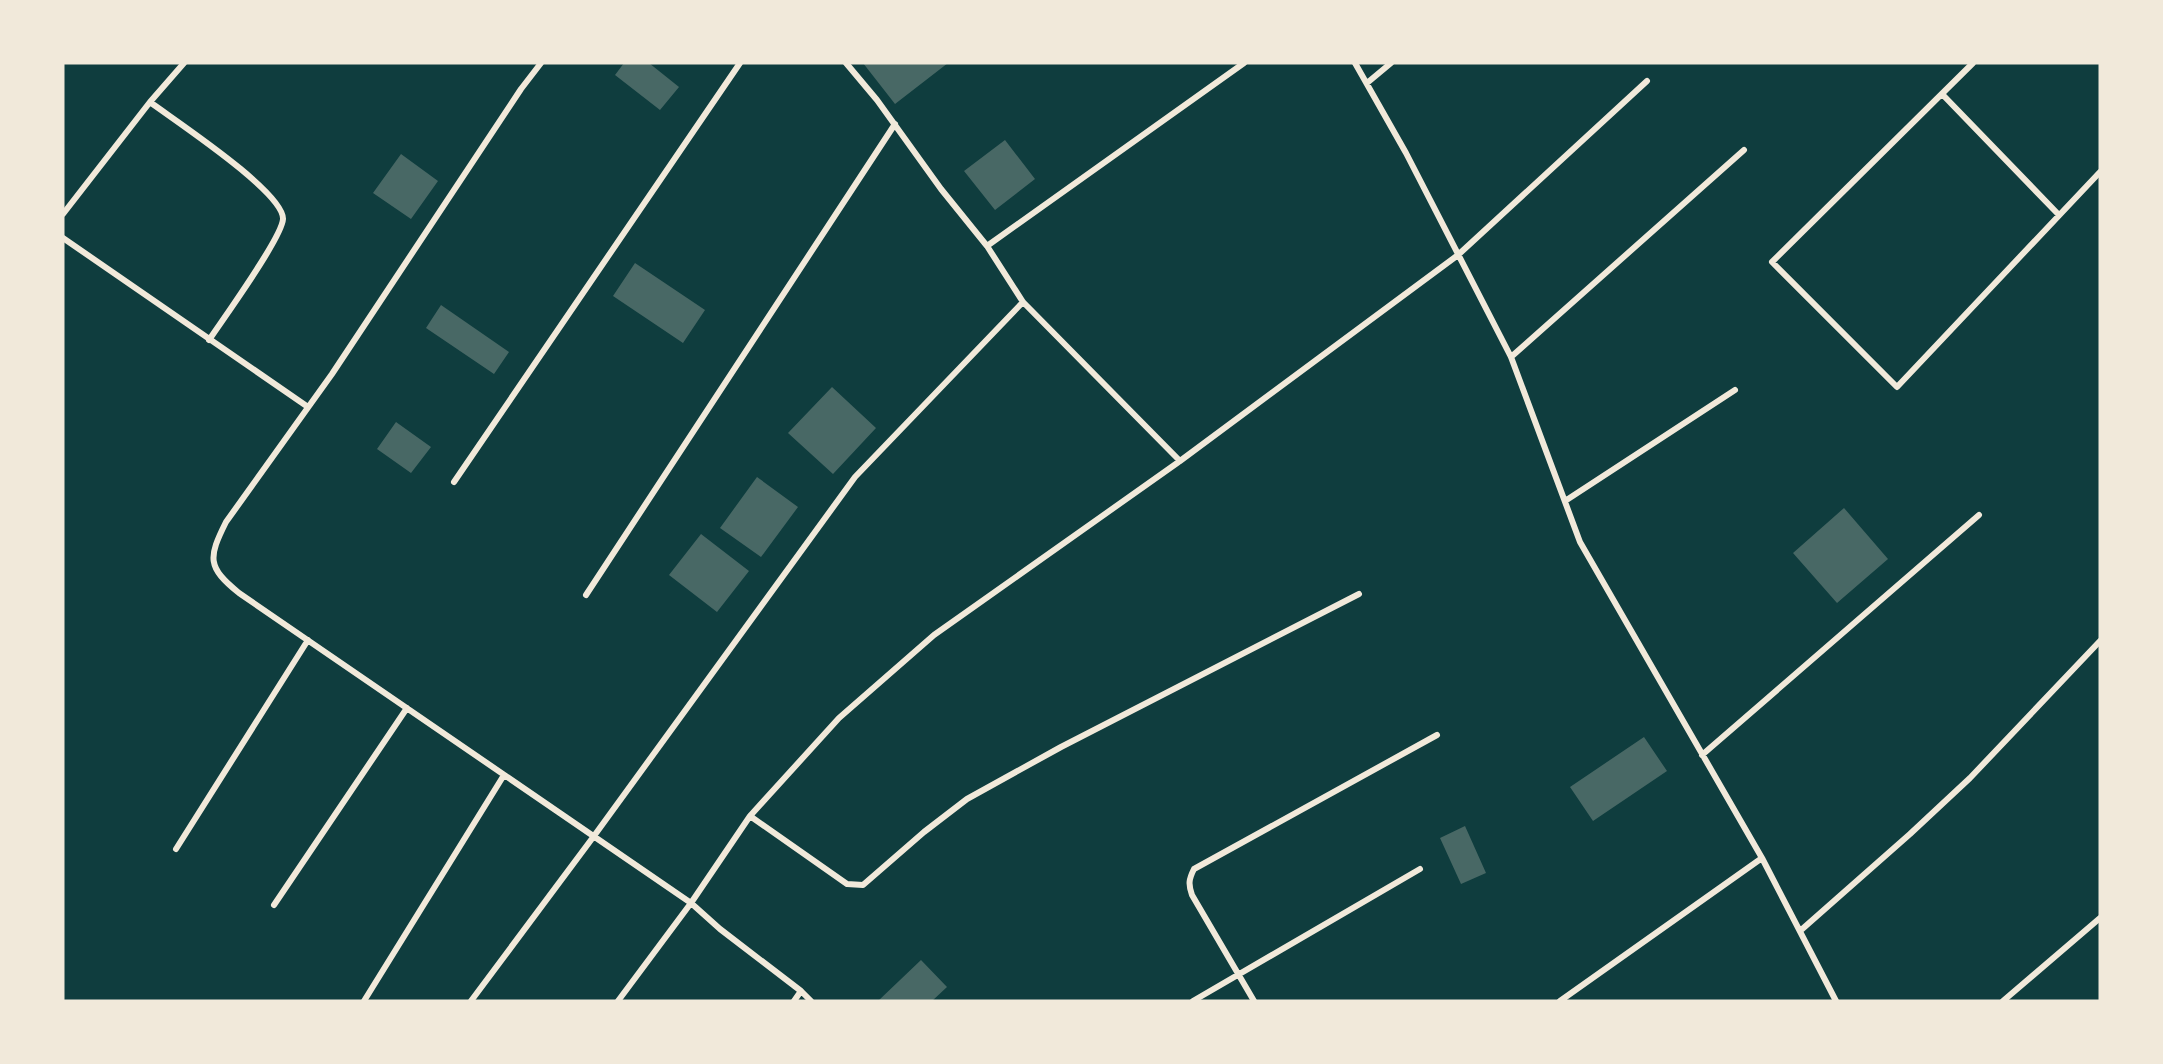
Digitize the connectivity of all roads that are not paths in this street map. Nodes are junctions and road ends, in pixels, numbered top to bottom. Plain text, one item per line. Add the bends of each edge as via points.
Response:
1 (184, 63) edge
2 (541, 63) edge
3 (740, 63) edge
4 (846, 63) edge
5 (1244, 63) edge
6 (1355, 63) edge
7 (1391, 63) edge
8 (1973, 63) edge
9 (1647, 81) dead end
10 (1366, 83) junction
11 (1941, 94) junction
12 (150, 102) junction
13 (895, 124) junction
14 (1744, 150) dead end
15 (2100, 172) edge
16 (63, 214) edge
17 (2058, 214) junction
18 (63, 238) edge
19 (987, 246) junction
20 (1458, 255) junction
21 (1023, 302) junction
22 (209, 340) junction
23 (1511, 357) junction
24 (1735, 390) dead end
25 (308, 407) junction
26 (1180, 461) junction
27 (454, 482) dead end
28 (1565, 501) junction
29 (1979, 515) dead end
30 (1359, 594) dead end
31 (586, 595) dead end
32 (308, 640) junction
33 (2100, 641) edge
34 (407, 708) junction
35 (1437, 735) dead end
36 (1702, 754) junction
37 (504, 775) junction
38 (750, 816) junction
39 (594, 836) junction
40 (176, 849) dead end
41 (1762, 858) junction
42 (1420, 869) dead end
43 (691, 903) junction
44 (274, 905) dead end
45 (2100, 918) edge
46 (1800, 931) junction
47 (1239, 974) junction
48 (801, 991) junction
49 (364, 1001) edge
50 (471, 1001) edge
51 (618, 1001) edge
52 (794, 1001) edge
53 (812, 1001) edge
54 (1193, 1001) edge
55 (1254, 1001) edge
56 (1560, 1001) edge
57 (1836, 1001) edge
58 (2003, 1001) edge

1 - 12 street
2 - 25 street
3 - 27 street
4 - 13 street
5 - 19 street
6 - 10 street
7 - 10 street
8 - 11 street
9 - 20 street
10 - 20 street
11 - 17 street
11 - 17 street via 1772,262 1897,387
12 - 16 street
12 - 22 street via 247,173 282,210 283,220 275,238
13 - 19 street
13 - 31 street
14 - 23 street
15 - 17 street
18 - 22 street
19 - 21 street
20 - 23 street
20 - 26 street
21 - 26 street
21 - 39 street via 855,477
22 - 25 street
23 - 28 street
24 - 28 street
25 - 32 street via 226,522 214,555 221,579
26 - 38 street via 934,635 839,718
28 - 36 street via 1580,542
29 - 36 street
30 - 38 street via 967,799 863,885 848,884
32 - 34 street
32 - 40 street
33 - 46 street via 1970,778
34 - 37 street
34 - 44 street
35 - 47 street via 1194,869 1189,880 1192,896
36 - 41 street
37 - 39 street
37 - 49 street
38 - 43 street
39 - 43 street
39 - 50 street
41 - 46 street
41 - 56 street
42 - 47 street
43 - 48 street
43 - 51 street
45 - 58 street
46 - 57 street
47 - 54 street
47 - 55 street
48 - 52 street
48 - 53 street

